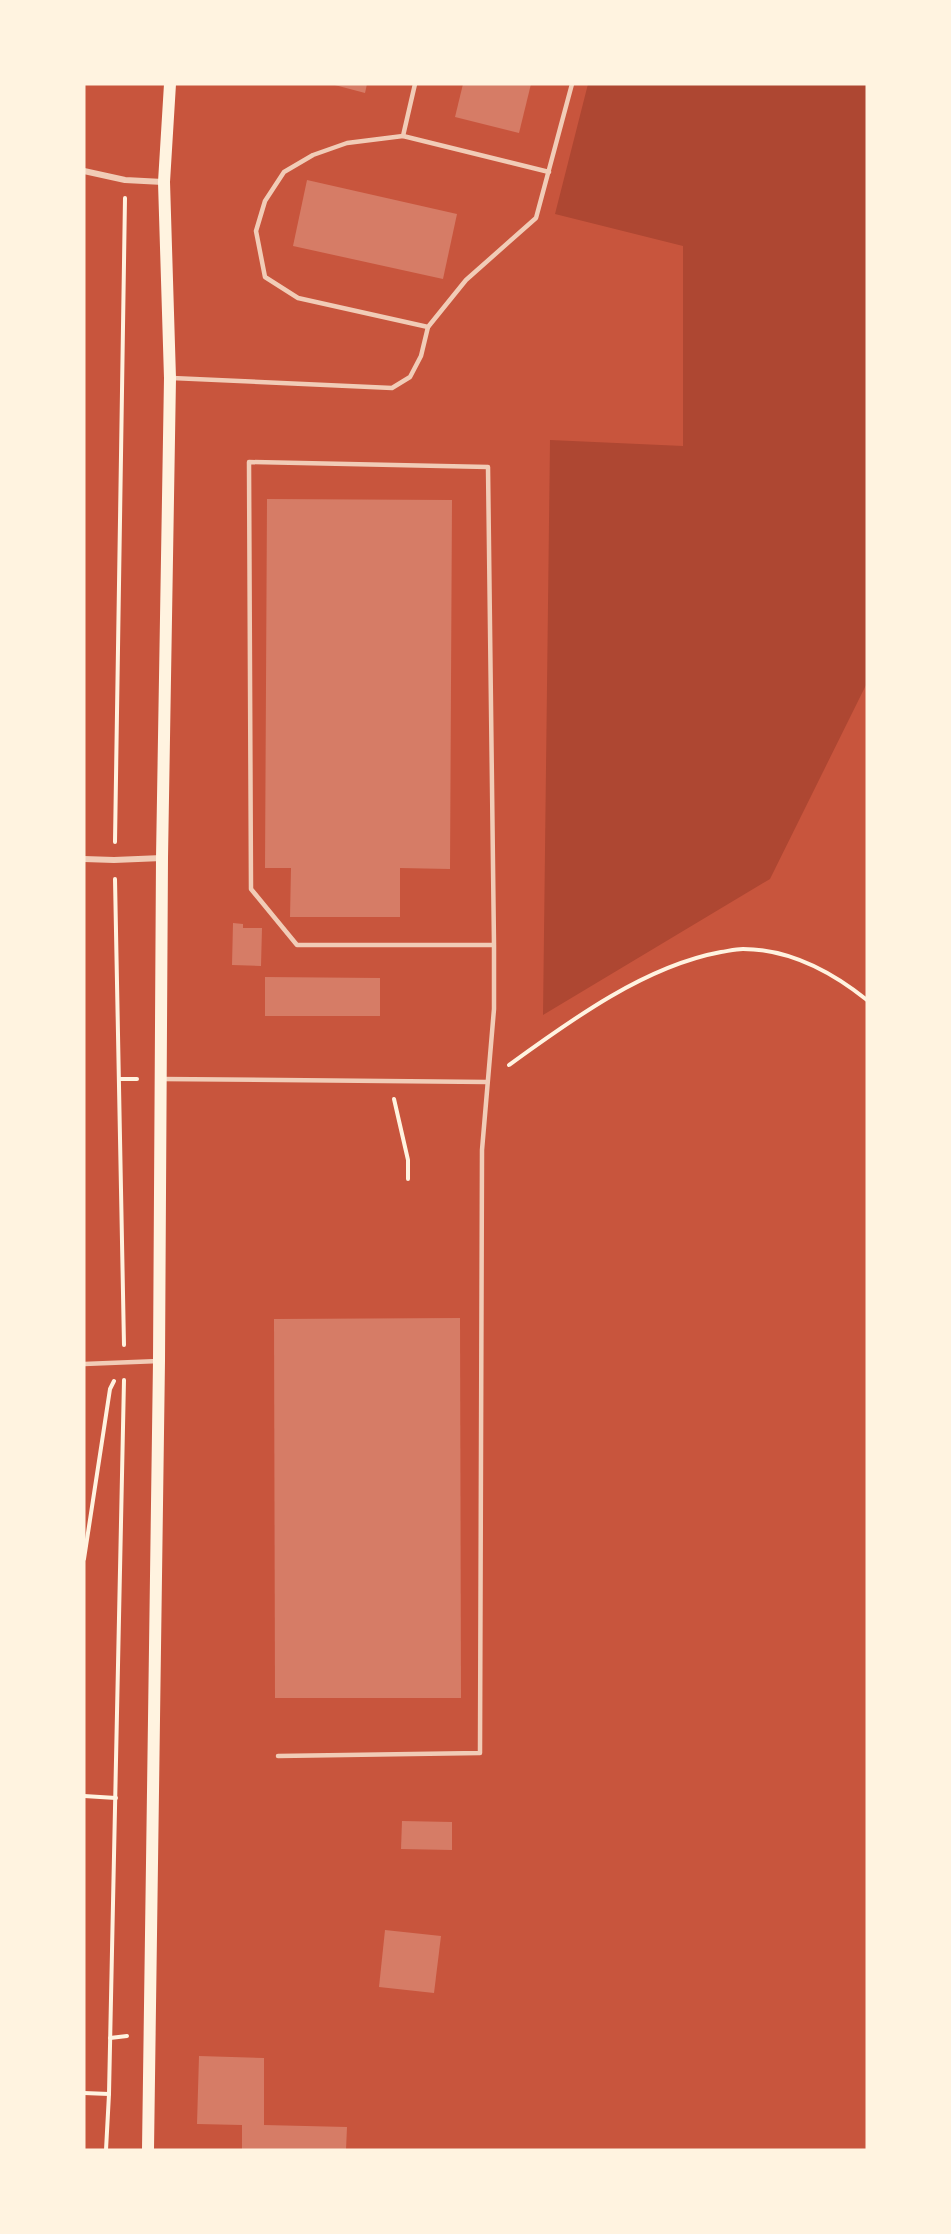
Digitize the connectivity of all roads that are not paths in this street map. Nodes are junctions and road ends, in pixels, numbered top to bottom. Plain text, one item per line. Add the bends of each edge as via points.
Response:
1 (170, 84) edge
2 (415, 84) edge
3 (572, 84) edge
4 (403, 136) junction
5 (84, 171) edge
6 (549, 172) junction
7 (164, 183) junction
8 (428, 327) junction
9 (170, 378) junction
10 (162, 858) junction
11 (84, 859) edge
12 (494, 945) junction
13 (161, 1079) junction
14 (487, 1082) junction
15 (159, 1361) junction
16 (84, 1364) edge
17 (279, 1756) dead end
18 (148, 2150) edge

1 - 7 main road
2 - 4 lane
3 - 6 lane
4 - 6 lane
4 - 8 lane via 347,143 313,155 284,172 265,201 256,231 265,277 298,298
5 - 7 street
6 - 8 lane via 536,218 466,280
7 - 9 main road
8 - 9 lane via 421,356 410,377 392,388
9 - 10 main road
10 - 11 street
10 - 13 main road
12 - 12 lane via 488,467 249,462 251,889 297,945
12 - 14 lane via 494,1009
13 - 14 lane
13 - 15 main road
14 - 17 lane via 482,1162 480,1753
15 - 16 lane
15 - 18 main road

